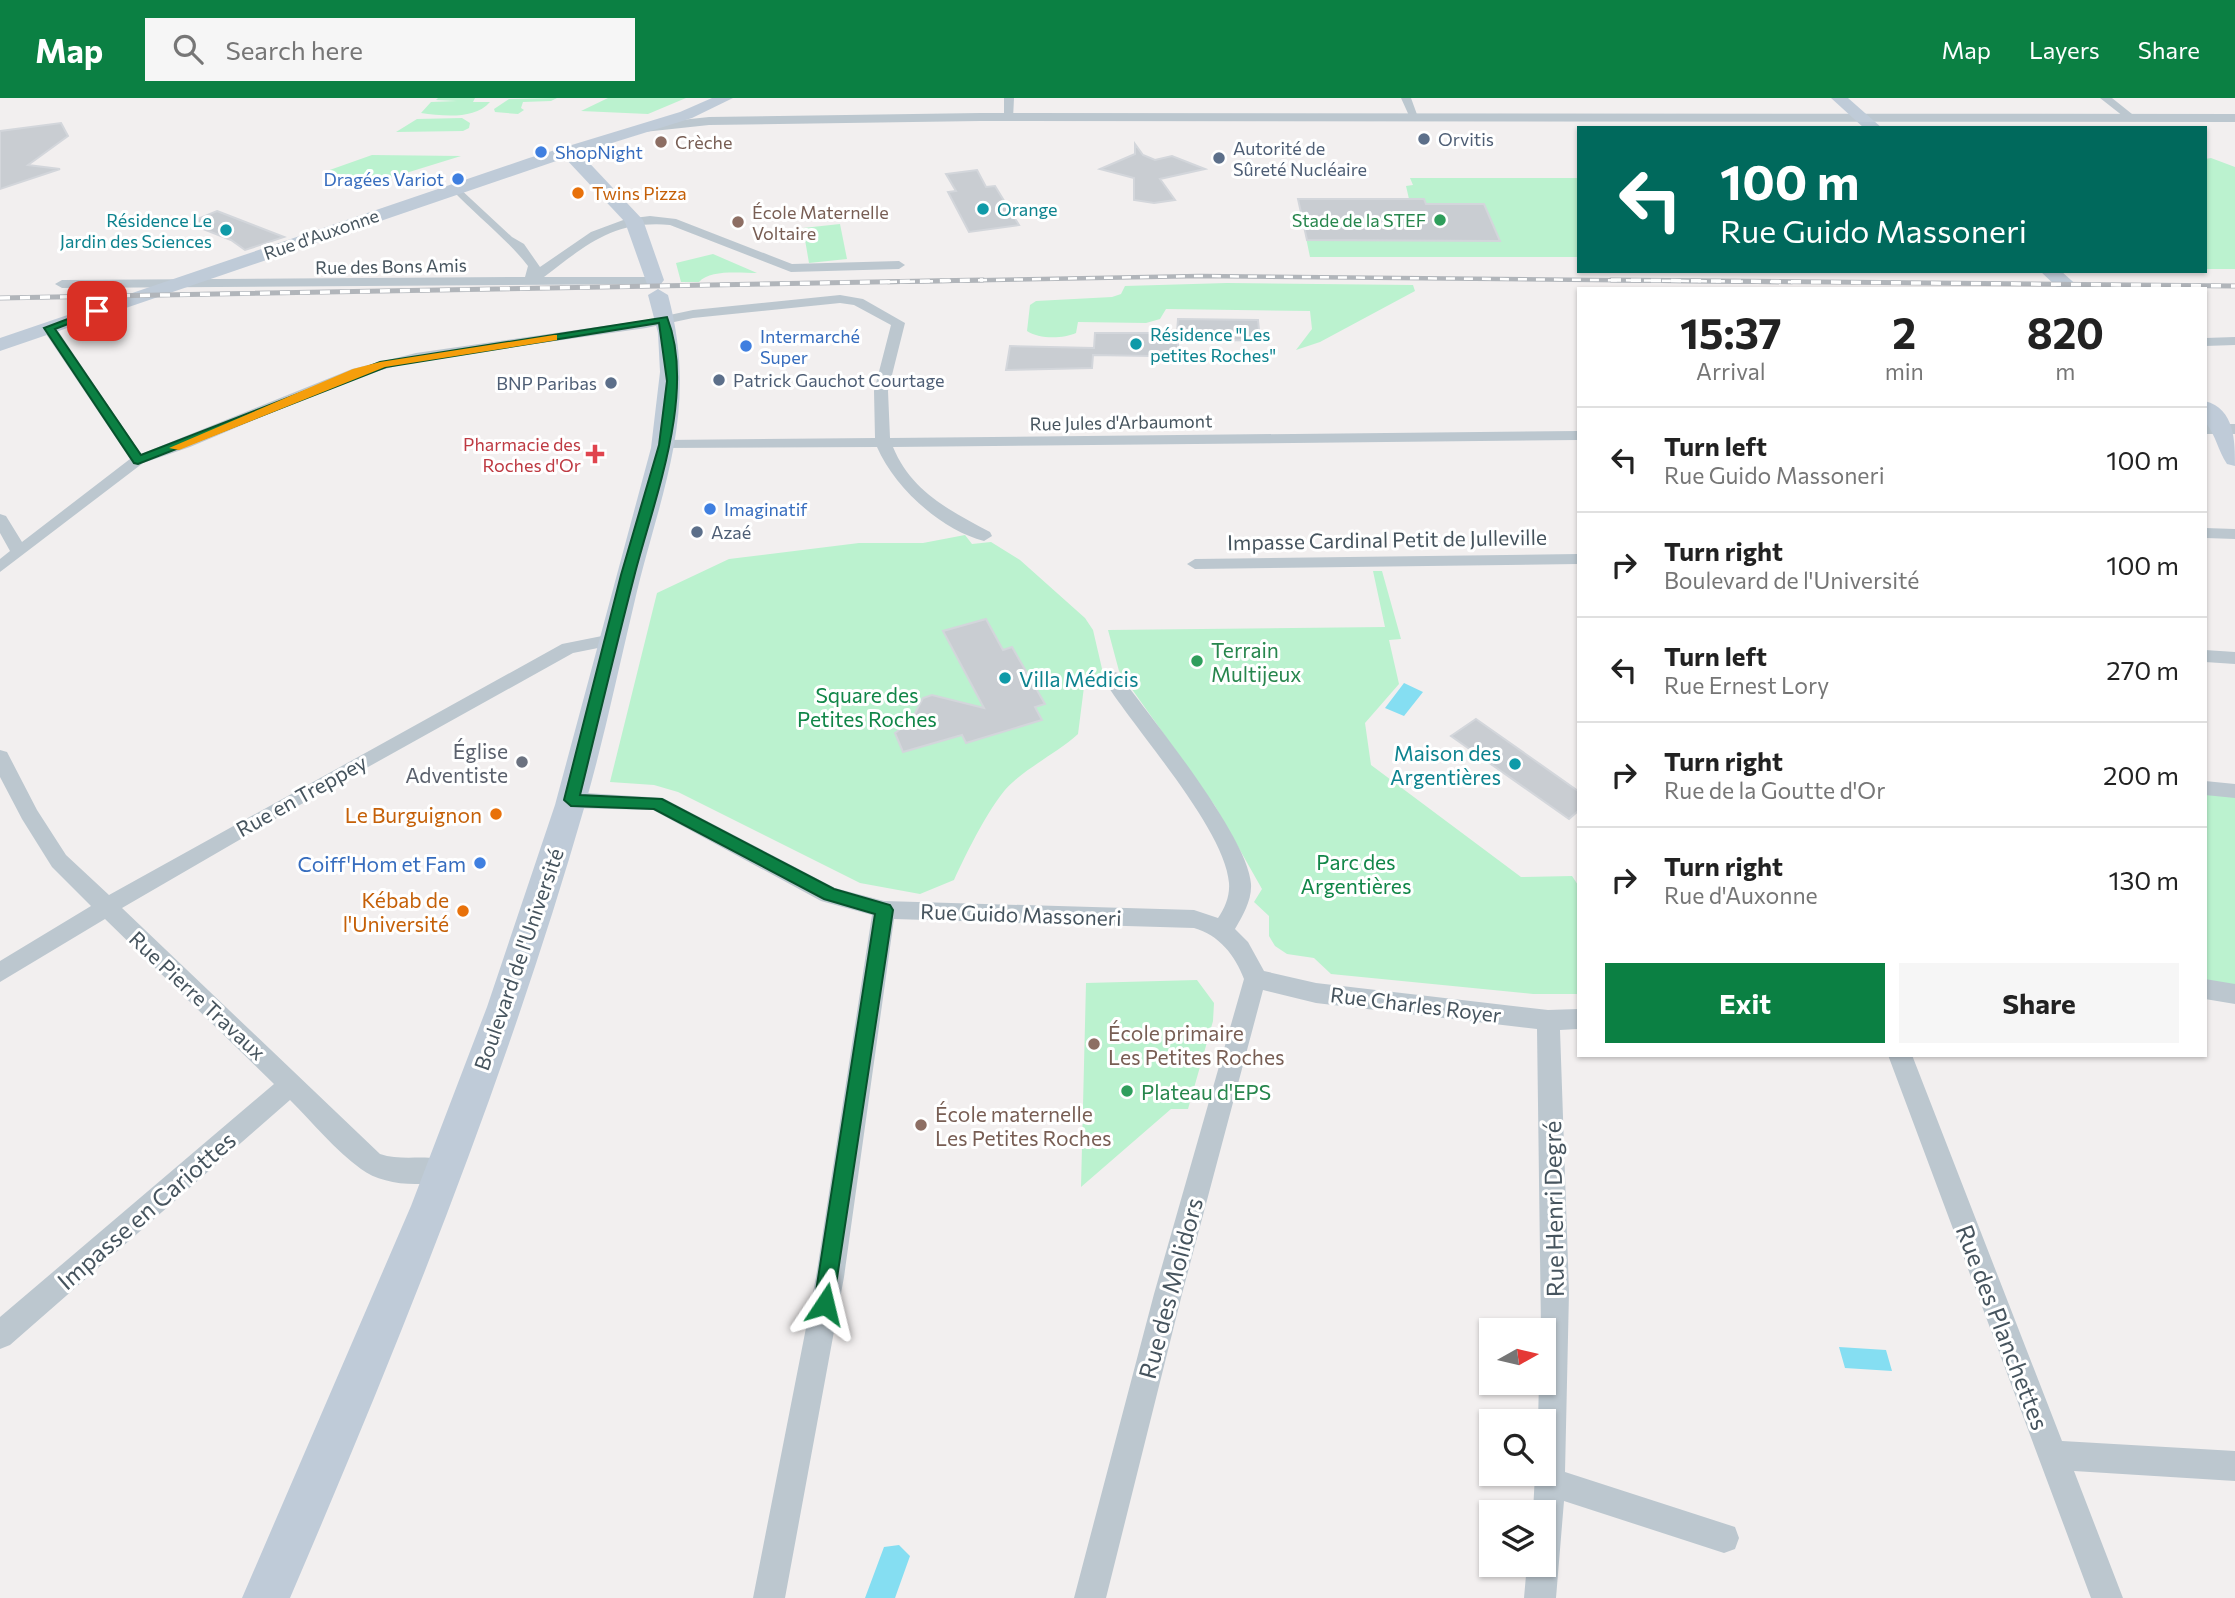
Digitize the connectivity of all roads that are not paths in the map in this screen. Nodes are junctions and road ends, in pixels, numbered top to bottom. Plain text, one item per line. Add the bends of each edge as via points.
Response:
1 (1009, 98) edge
2 (1406, 98) edge
3 (1839, 98) edge
4 (2105, 98) edge
5 (710, 107) edge
6 (863, 114) junction
7 (663, 117) junction
8 (980, 117) junction
9 (1009, 117) junction
10 (1415, 118) junction
11 (2132, 118) junction
12 (2235, 120) edge
13 (1867, 122) edge
14 (643, 128) junction
15 (569, 152) junction
16 (457, 189) junction
17 (634, 220) junction
18 (899, 265) dead end
19 (2051, 273) edge
20 (530, 281) junction
21 (62, 284) dead end
22 (170, 286) junction
23 (656, 287) junction
24 (2069, 287) edge
25 (664, 320) junction
26 (49, 328) junction
27 (2235, 341) edge
28 (2207, 342) edge
29 (0, 345) edge
30 (2207, 411) edge
31 (2221, 429) edge
32 (1577, 436) edge
33 (665, 445) junction
34 (883, 445) junction
35 (2235, 459) edge
36 (138, 460) junction
37 (0, 519) edge
38 (2207, 533) edge
39 (2235, 534) edge
40 (984, 536) dead end
41 (19, 552) junction
42 (1577, 559) edge
43 (1195, 564) dead end
44 (0, 567) edge
45 (612, 640) junction
46 (2207, 656) edge
47 (2235, 658) edge
48 (1111, 677) dead end
49 (0, 757) edge
50 (2207, 788) edge
51 (2235, 791) edge
52 (571, 800) junction
53 (105, 906) junction
54 (884, 910) junction
55 (1222, 931) junction
56 (0, 973) edge
57 (1255, 979) junction
58 (2207, 989) edge
59 (2235, 994) edge
60 (1577, 1019) edge
61 (1548, 1020) junction
62 (1901, 1057) edge
63 (292, 1084) junction
64 (442, 1170) junction
65 (0, 1335) edge
66 (1552, 1409) edge
67 (2052, 1455) junction
68 (2235, 1466) edge
69 (1556, 1484) edge
70 (1724, 1538) dead end
71 (1542, 1577) edge
72 (266, 1598) edge
73 (769, 1598) edge
74 (1090, 1598) edge
75 (1540, 1598) edge
76 (2107, 1598) edge

1 - 9 street
2 - 10 street
3 - 13 main road
4 - 11 street
5 - 6 street
5 - 6 street via 780,117
5 - 7 main road, Rue d'Auxonne
5 - 7 street
5 - 8 street
5 - 14 main road, Rue d'Auxonne
5 - 14 street
6 - 8 street
7 - 14 main road, Rue d'Auxonne
8 - 9 street
9 - 10 street
10 - 13 street
11 - 12 street
11 - 13 street
12 - 13 street
14 - 15 main road, Rue d'Auxonne
15 - 16 main road, Rue d'Auxonne
15 - 17 main road, Boulevard de l'Université
16 - 20 street via 520,247 534,266
16 - 22 main road, Rue d'Auxonne
17 - 18 street via 672,222 791,268
17 - 20 street via 609,225
17 - 23 main road, Boulevard de l'Université
19 - 24 main road
20 - 22 street, Rue des Bons Amis
20 - 23 street, Rue des Bons Amis
21 - 22 street, Rue des Bons Amis
22 - 26 main road, Rue d'Auxonne
23 - 25 main road, Boulevard de l'Université
25 - 33 main road, Boulevard de l'Université via 672,381
25 - 34 street via 840,299 858,302 895,320 898,327 881,392
25 - 36 street via 383,364
26 - 29 main road, Rue d'Auxonne
26 - 36 street
27 - 28 street
30 - 31 main road
31 - 35 main road
32 - 34 street, Rue Jules d'Arbaumont
33 - 34 street, Rue Jules d'Arbaumont
33 - 45 main road, Boulevard de l'Université
34 - 40 street via 892,468 909,489 939,512
36 - 41 street
37 - 41 street
38 - 39 street
41 - 44 street
42 - 43 street, Impasse Cardinal Petit de Julleville
45 - 52 main road, Boulevard de l'Université
45 - 53 street, Rue en Treppey via 568,648
46 - 47 street
48 - 55 street via 1203,806 1236,866 1240,879 1236,912
49 - 53 street, Rue Pierre Travaux via 60,861
50 - 51 street
52 - 54 street, Rue Guido Massoneri via 656,803 829,895
52 - 64 main road, Boulevard de l'Université
53 - 56 street, Rue en Treppey
53 - 63 street, Rue Pierre Travaux
54 - 55 street, Rue Guido Massoneri via 1194,919
54 - 73 street via 830,1277
55 - 57 street, Rue Guido Massoneri via 1240,946
57 - 61 street, Rue Charles Royer via 1316,993
57 - 74 street, Rue des Molidors
58 - 59 street
60 - 61 street, Rue Charles Royer
61 - 66 street, Rue Henri Degré via 1555,1226
62 - 67 street, Rue des Planchettes
63 - 64 street, Rue Pierre Travaux via 371,1162 385,1169
63 - 65 street, Impasse en Cariottes
64 - 72 main road, Boulevard de l'Université
67 - 68 street
67 - 76 street, Rue des Planchettes
69 - 70 street
71 - 75 street, Rue Henri Degré

